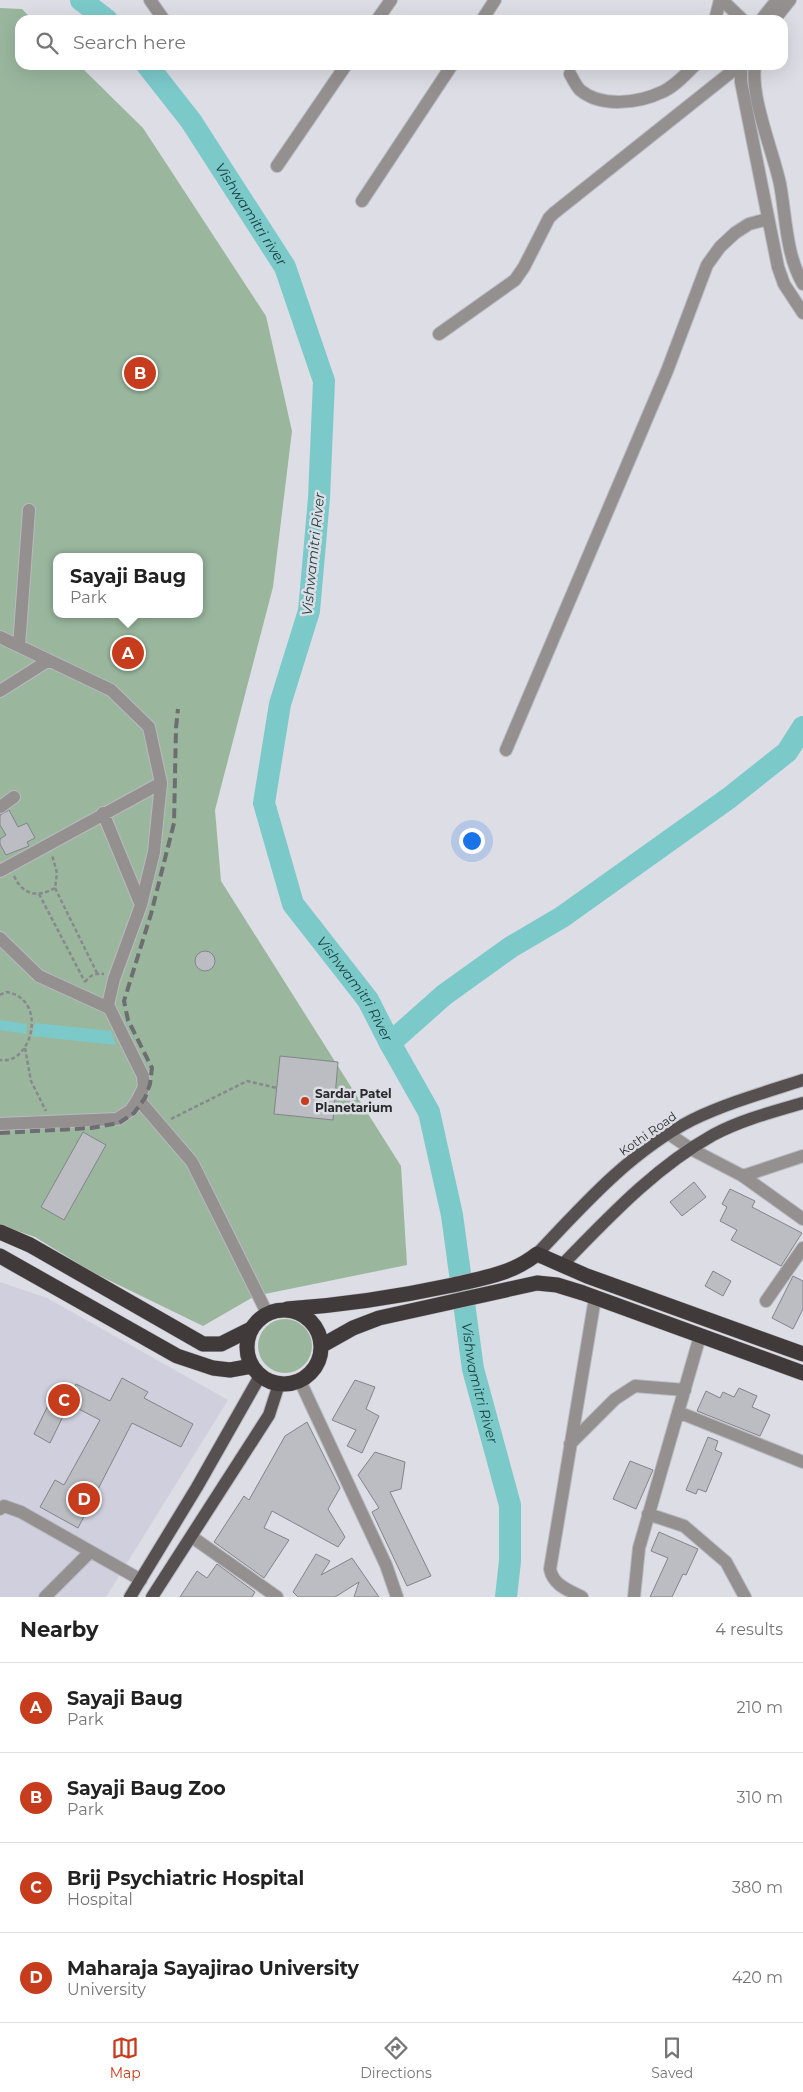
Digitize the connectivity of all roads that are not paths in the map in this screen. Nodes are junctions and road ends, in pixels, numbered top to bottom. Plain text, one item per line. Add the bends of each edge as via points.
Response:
1 (150, 0) edge
2 (391, 0) edge
3 (495, 0) edge
4 (721, 0) edge
5 (777, 0) edge
6 (790, 0) edge
7 (160, 15) edge
8 (380, 15) edge
9 (485, 15) edge
10 (716, 15) edge
11 (738, 15) edge
12 (764, 15) edge
13 (778, 15) edge
14 (343, 70) edge
15 (449, 70) edge
16 (689, 70) edge
17 (735, 70) edge
18 (741, 70) edge
19 (755, 70) edge
20 (570, 74) dead end
21 (277, 166) dead end
22 (362, 201) dead end
23 (768, 219) junction
24 (800, 279) edge
25 (783, 280) junction
26 (803, 313) edge
27 (439, 334) dead end
28 (29, 510) dead end
29 (0, 637) edge
30 (19, 646) junction
31 (49, 660) junction
32 (0, 691) edge
33 (506, 750) dead end
34 (161, 783) junction
35 (14, 797) dead end
36 (0, 807) edge
37 (103, 813) junction
38 (3, 868) edge
39 (140, 905) junction
40 (0, 938) edge
41 (109, 1008) junction
42 (803, 1080) edge
43 (138, 1100) junction
44 (803, 1103) edge
45 (0, 1124) edge
46 (669, 1134) junction
47 (691, 1149) junction
48 (803, 1156) edge
49 (743, 1176) junction
50 (803, 1220) edge
51 (0, 1232) edge
52 (803, 1248) edge
53 (537, 1254) junction
54 (0, 1256) edge
55 (562, 1265) junction
56 (513, 1270) junction
57 (545, 1283) junction
58 (595, 1298) junction
59 (766, 1301) dead end
60 (395, 1306) junction
61 (287, 1309) junction
62 (267, 1313) junction
63 (251, 1329) junction
64 (700, 1336) junction
65 (321, 1346) junction
66 (803, 1354) edge
67 (256, 1371) junction
68 (803, 1373) edge
69 (300, 1381) junction
70 (279, 1384) junction
71 (685, 1390) junction
72 (678, 1412) junction
73 (570, 1444) junction
74 (803, 1462) edge
75 (0, 1509) edge
76 (648, 1514) junction
77 (192, 1537) junction
78 (90, 1552) junction
79 (141, 1580) junction
80 (45, 1597) edge
81 (130, 1597) edge
82 (152, 1597) edge
83 (277, 1597) edge
84 (397, 1597) edge
85 (582, 1597) edge
86 (634, 1597) edge
87 (745, 1597) edge

1 - 7 street
2 - 8 street
3 - 9 street
4 - 10 street
4 - 11 street
5 - 12 street
6 - 13 street
14 - 21 street
15 - 22 street
16 - 20 street via 663,92 613,102 598,100 580,90
17 - 27 street via 548,218 515,280
18 - 23 street
19 - 24 street via 755,86 780,183 794,265
23 - 25 street
23 - 33 street via 749,224 735,233 707,265 667,371
24 - 25 street
25 - 26 street
28 - 30 street
29 - 30 street
30 - 31 street
31 - 32 street
31 - 34 street via 112,690 149,727
34 - 37 street
34 - 39 street via 154,852
35 - 36 street
37 - 38 street
37 - 39 street
39 - 41 street via 114,979
40 - 41 street via 40,976
41 - 43 street via 143,1076 144,1086
42 - 46 main road, Kothi Road via 717,1110
43 - 45 street via 117,1119
43 - 62 street via 192,1162
44 - 47 main road via 738,1123
46 - 47 street
46 - 53 main road, Kothi Road via 616,1173
47 - 49 street
47 - 55 main road via 623,1203
48 - 49 street
49 - 50 street
51 - 63 highway via 30,1245 203,1344 221,1344
52 - 59 street
53 - 55 highway
53 - 56 highway
54 - 67 highway via 177,1356 213,1368
55 - 57 highway
55 - 66 highway
56 - 57 highway
56 - 60 highway
57 - 58 highway
57 - 60 highway
58 - 64 highway
58 - 73 street
60 - 61 highway
60 - 65 highway
61 - 62 highway
61 - 65 highway via 308,1317 320,1336
62 - 63 highway
63 - 67 highway via 247,1354
64 - 68 highway
64 - 71 street
65 - 69 highway via 316,1367
67 - 70 highway
67 - 79 main road via 197,1487
69 - 70 highway
69 - 84 street via 386,1565
70 - 77 main road via 269,1415
71 - 72 street
71 - 73 street via 636,1386 615,1399
72 - 74 street
72 - 76 street
73 - 85 street via 550,1569 552,1578 560,1586
75 - 78 street via 4,1506 21,1512
76 - 86 street via 639,1548
76 - 87 street via 684,1526 726,1562
77 - 82 main road
77 - 83 street
78 - 79 street
78 - 80 street
79 - 81 main road

